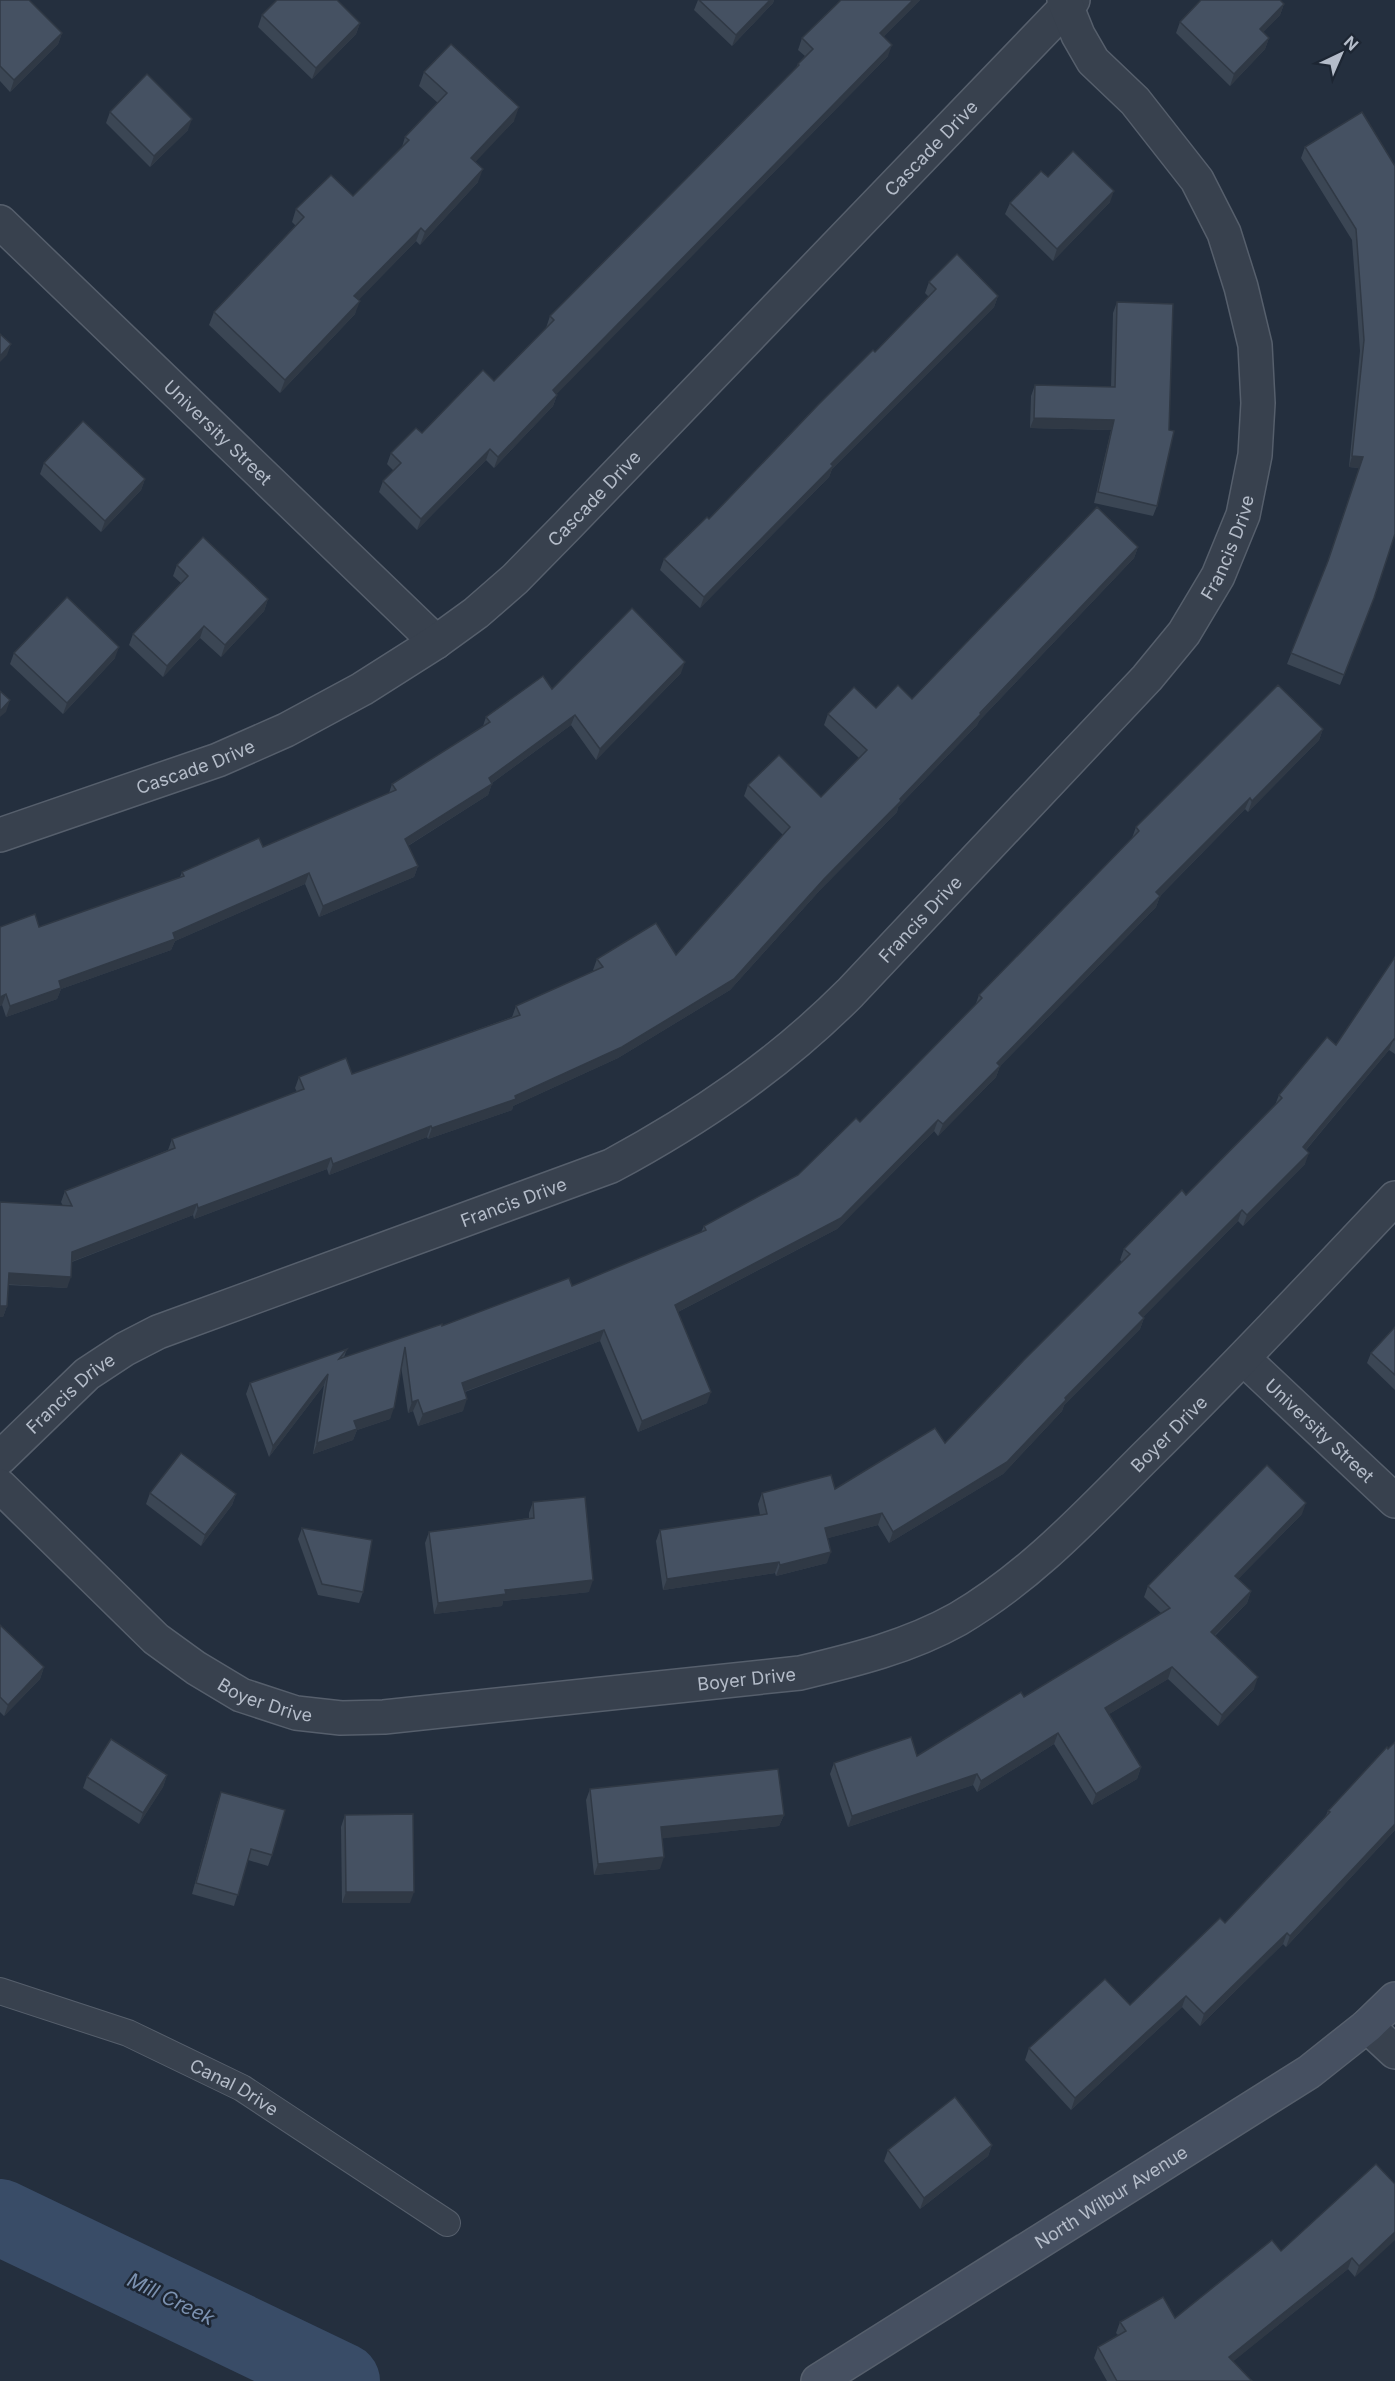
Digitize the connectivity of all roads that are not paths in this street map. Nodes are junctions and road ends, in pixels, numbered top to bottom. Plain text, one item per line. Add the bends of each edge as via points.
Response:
1 (1068, 2) edge
2 (0, 222) edge
3 (436, 642) junction
4 (0, 835) edge
5 (1395, 1198) edge
6 (1244, 1359) junction
7 (0, 1458) edge
8 (0, 1486) edge
9 (1395, 1501) edge
10 (0, 1990) edge
11 (1395, 2000) edge
12 (1367, 2026) junction
13 (1395, 2052) edge
14 (447, 2223) dead end
15 (819, 2381) edge

1 - 3 street, Cascade Drive via 515,579
1 - 7 street, Francis Drive via 1078,35 1093,61 1135,101 1197,180 1224,233 1254,345 1258,403 1243,515 1218,576 1184,633 1147,678 850,993 812,1031 718,1103 611,1166 158,1332 87,1374
2 - 3 street, University Street
3 - 4 street, Cascade Drive via 362,689 286,730 218,760
5 - 6 street, Boyer Drive
6 - 8 street, Boyer Drive via 1047,1555 1009,1586 913,1642 800,1673 408,1715 341,1718 296,1713 241,1695 156,1639
6 - 9 street, University Street
10 - 14 lane, Canal Drive via 128,2033 242,2088
11 - 12 main road, North Wilbur Avenue
12 - 13 street
12 - 15 main road, North Wilbur Avenue via 1309,2072

